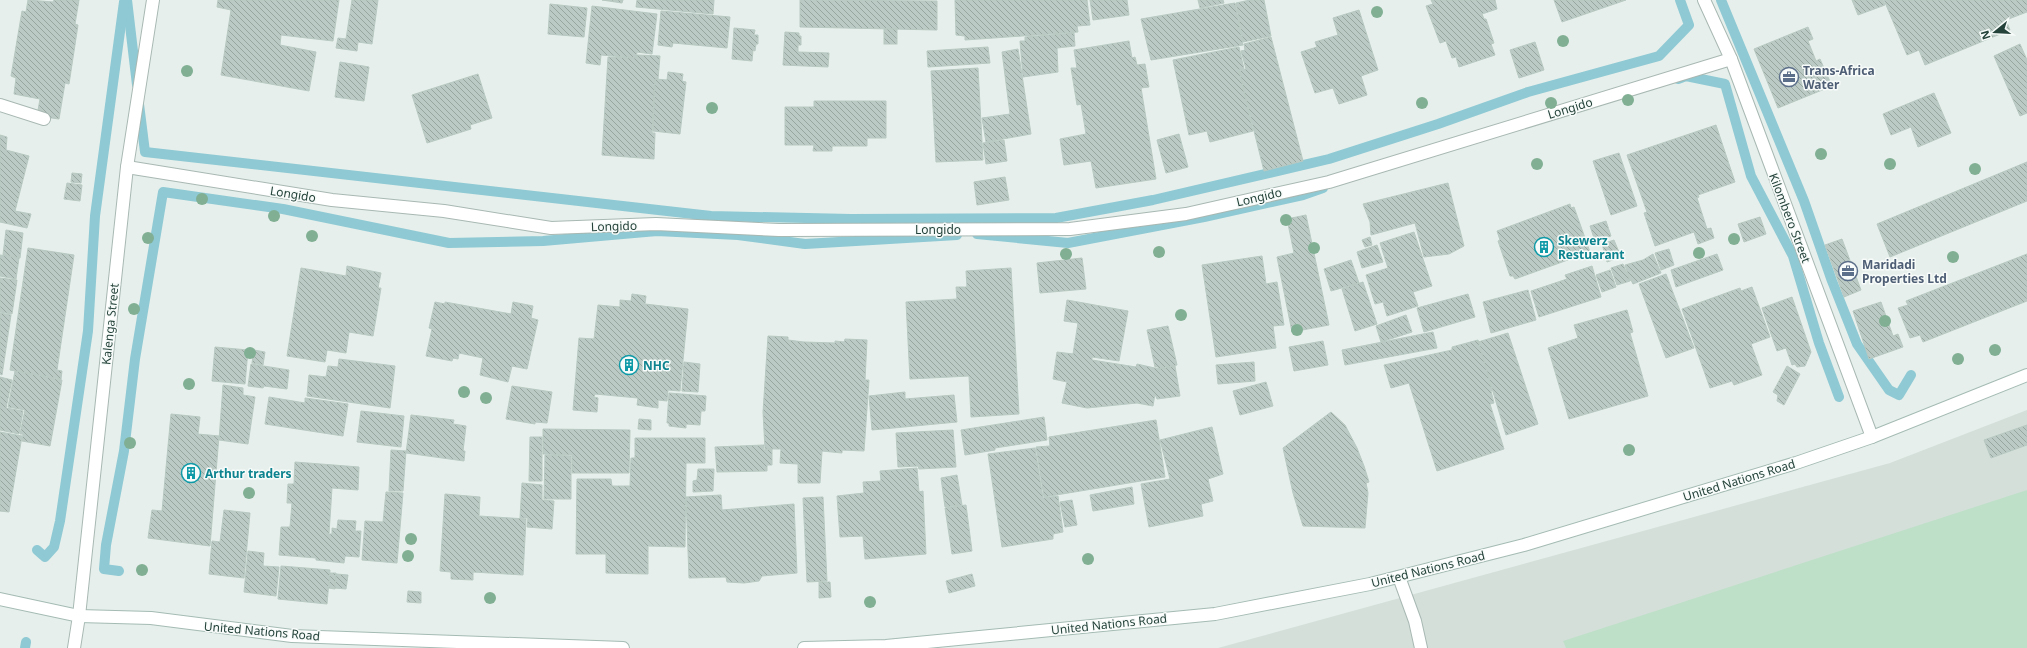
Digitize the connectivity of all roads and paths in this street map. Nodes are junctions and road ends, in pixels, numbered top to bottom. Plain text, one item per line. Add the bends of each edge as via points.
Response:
1 (153, 0) edge
2 (1704, 0) edge
3 (1731, 58) junction
4 (0, 105) edge
5 (44, 119) dead end
6 (127, 167) junction
7 (2027, 375) edge
8 (1872, 437) junction
9 (1398, 577) junction
10 (0, 599) edge
11 (80, 616) junction
12 (74, 648) edge
13 (623, 648) edge
14 (804, 648) edge
15 (1421, 648) edge

1 - 6 street, Kalenga Street
2 - 3 street, Kilombero Street
3 - 6 street, Longido via 1329,182 1186,214 1070,229 779,230 656,224 551,228 444,210 332,200
3 - 8 street, Kilombero Street
4 - 5 street
6 - 11 street, Kalenga Street
7 - 8 street, United Nations Road
8 - 9 street, United Nations Road via 1796,463 1524,545
9 - 14 street, United Nations Road via 1215,614 886,646
9 - 15 street via 1415,621
10 - 11 street, United Nations Road
11 - 12 street, Kalenga Street
11 - 13 street, United Nations Road via 151,618 292,636

